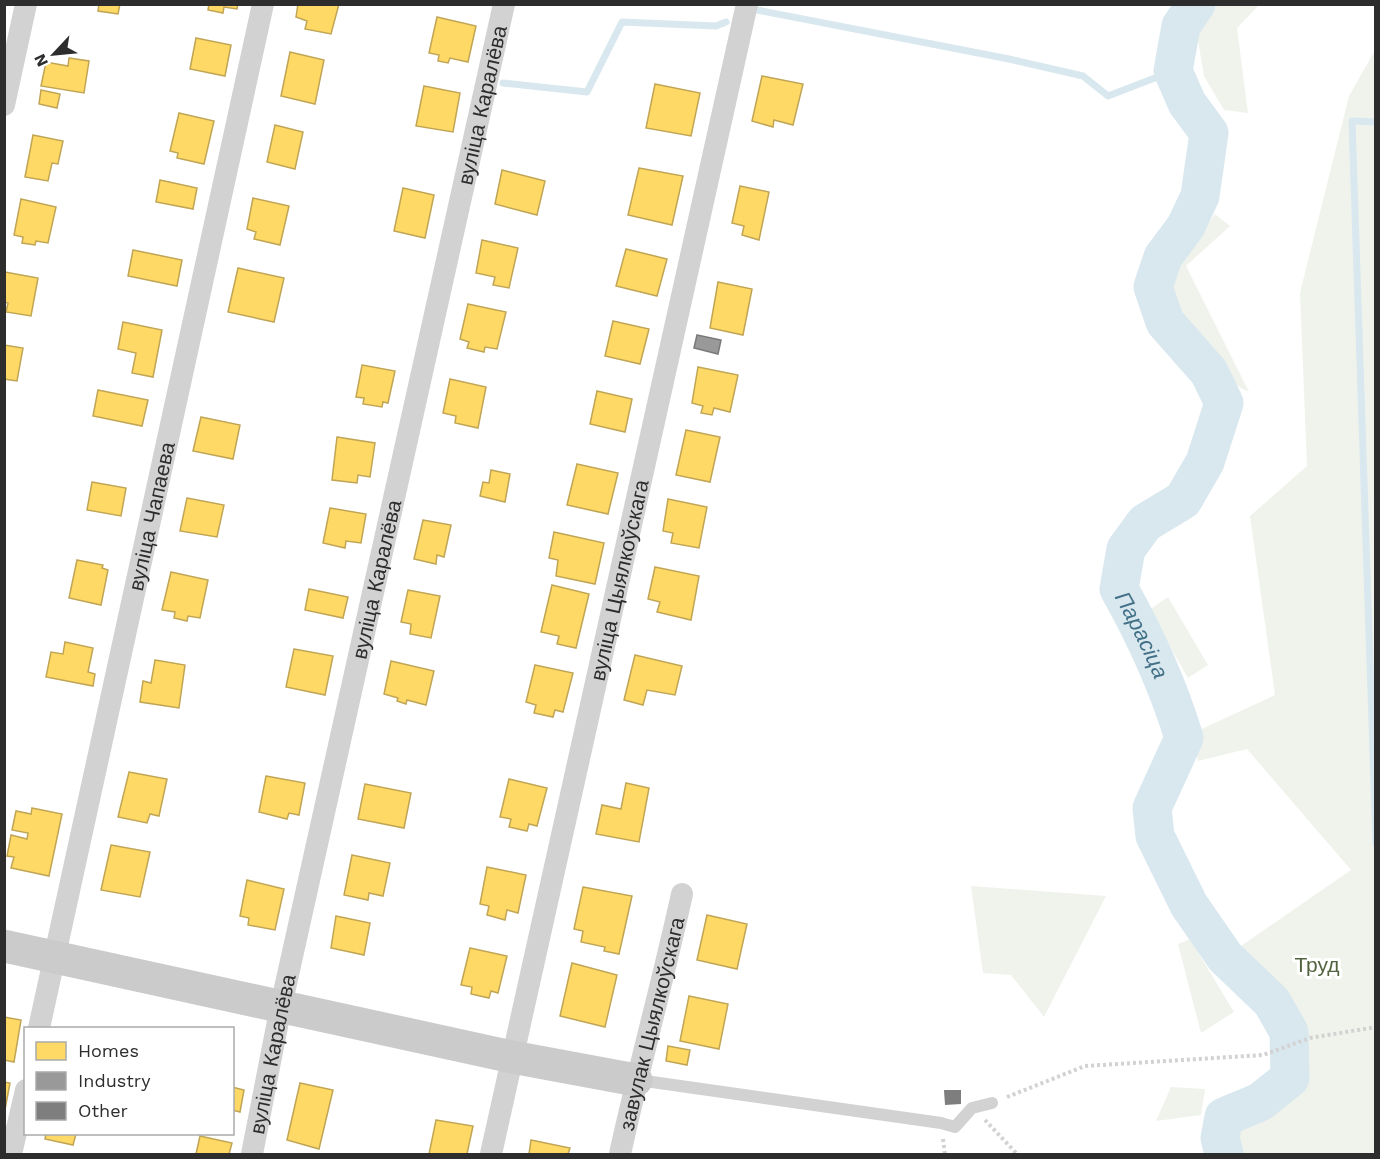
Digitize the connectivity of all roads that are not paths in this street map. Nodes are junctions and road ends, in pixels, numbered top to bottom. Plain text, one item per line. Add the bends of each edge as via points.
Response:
1 (26, 4) edge
2 (263, 4) edge
3 (504, 4) edge
4 (747, 4) edge
5 (4, 105) edge
6 (682, 894) dead end
7 (4, 946) edge
8 (54, 957) junction
9 (281, 1006) junction
10 (39, 1027) edge
11 (512, 1057) junction
12 (636, 1080) junction
13 (24, 1099) edge
14 (992, 1103) road end
15 (11, 1155) edge
16 (252, 1155) edge
17 (490, 1155) edge
18 (620, 1155) edge

1 - 5 street
2 - 8 street, вуліца Чапаева
3 - 9 street, вуліца Каралёва
4 - 11 street, вуліца Цыялкоўскага
6 - 12 street, завулак Цыялкоўскага
7 - 8 street
8 - 9 street
8 - 10 street, вуліца Чапаева
9 - 11 street
9 - 16 street, вуліца Каралёва
11 - 12 street
11 - 17 street, вуліца Цыялкоўскага
12 - 14 lane via 955,1127 972,1108
12 - 18 street, завулак Цыялкоўскага
13 - 15 street

